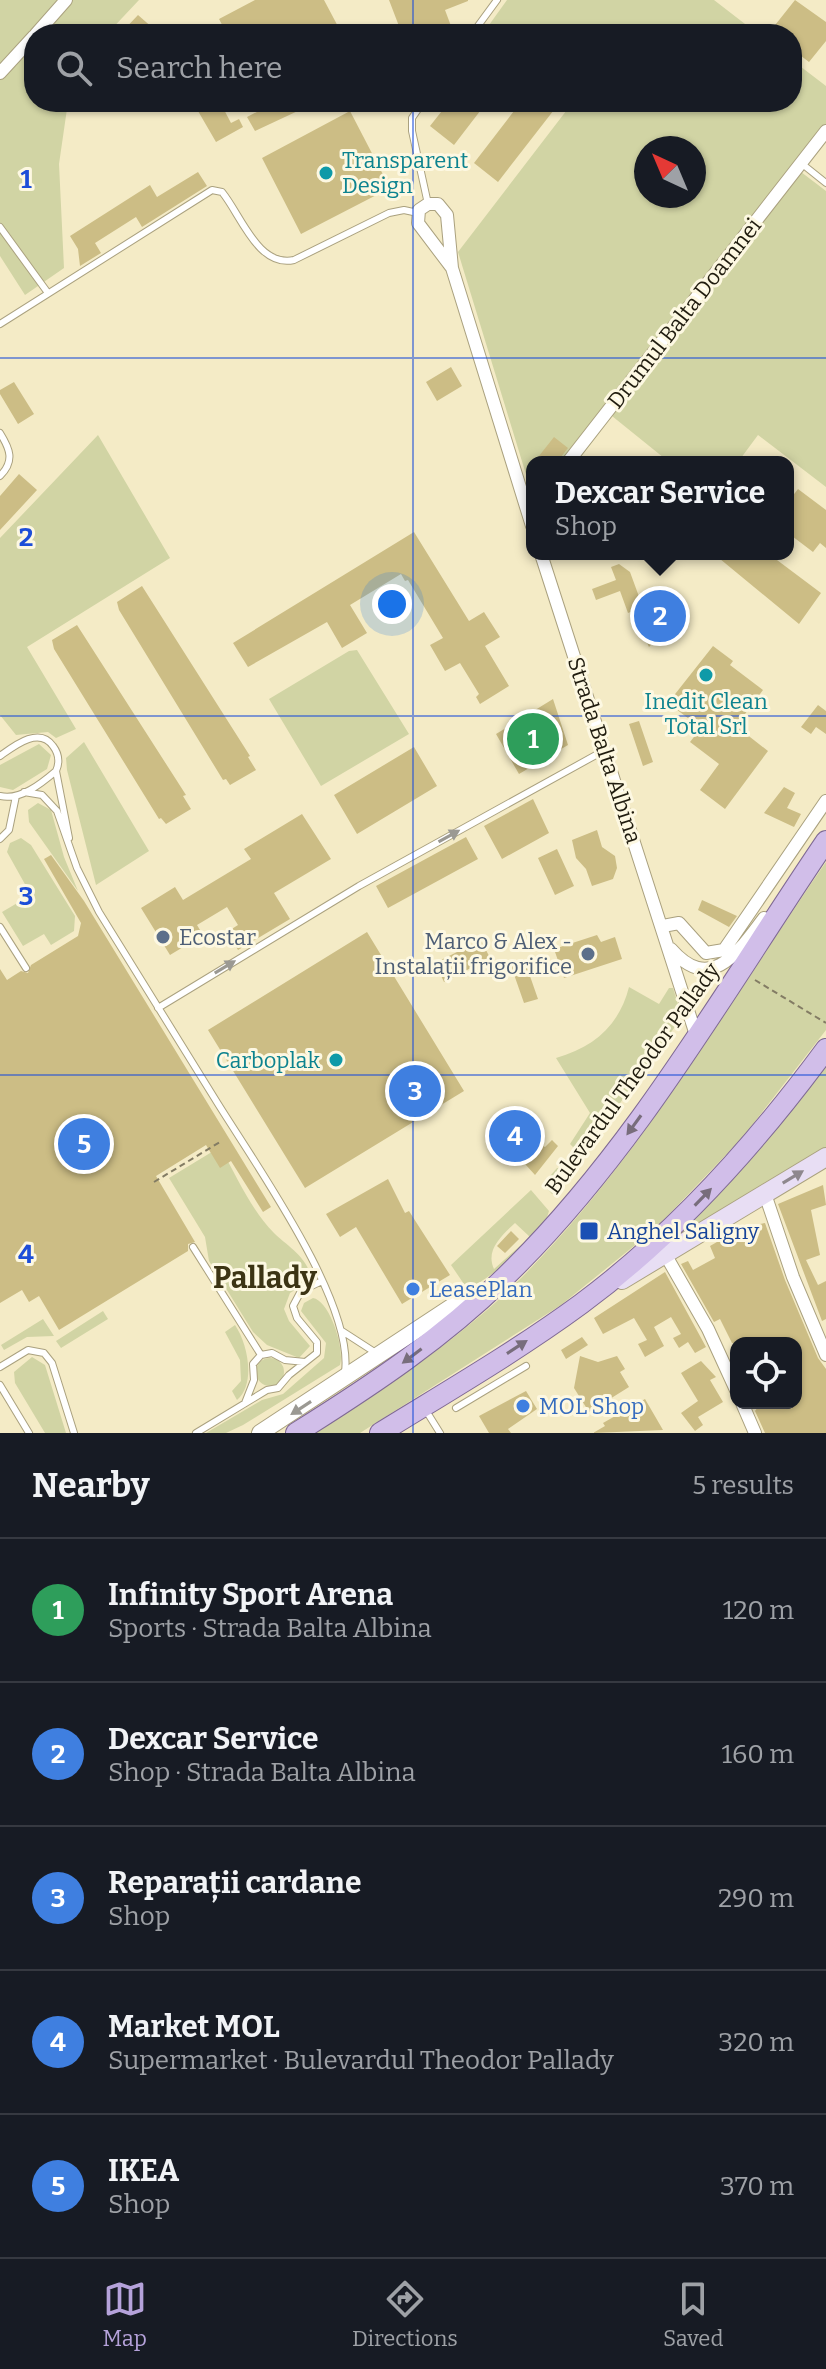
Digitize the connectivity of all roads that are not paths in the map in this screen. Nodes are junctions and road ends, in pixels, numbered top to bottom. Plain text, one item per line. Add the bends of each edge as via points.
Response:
1 (66, 0) edge
2 (497, 0) edge
3 (45, 24) edge
4 (479, 24) edge
5 (24, 47) edge
6 (0, 73) edge
7 (416, 112) edge
8 (826, 131) edge
9 (801, 163) junction
10 (826, 183) edge
11 (428, 204) junction
12 (418, 213) junction
13 (446, 225) junction
14 (0, 227) edge
15 (429, 233) junction
16 (452, 268) junction
17 (48, 293) junction
18 (0, 324) edge
19 (0, 433) edge
20 (573, 456) edge
21 (0, 476) edge
22 (526, 500) edge
23 (543, 560) edge
24 (605, 750) junction
25 (0, 756) edge
26 (56, 771) junction
27 (24, 792) junction
28 (0, 796) edge
29 (16, 796) junction
30 (826, 801) edge
31 (0, 839) edge
32 (826, 841) edge
33 (73, 858) junction
34 (789, 895) junction
35 (663, 926) junction
36 (0, 927) edge
37 (669, 947) junction
38 (26, 968) dead end
39 (158, 1008) junction
40 (696, 1035) junction
41 (826, 1049) edge
42 (826, 1157) edge
43 (765, 1194) junction
44 (193, 1247) dead end
45 (665, 1254) junction
46 (320, 1282) junction
47 (493, 1288) junction
48 (582, 1304) junction
49 (341, 1330) junction
50 (261, 1355) junction
51 (383, 1355) junction
52 (826, 1355) edge
53 (285, 1360) junction
54 (305, 1362) junction
55 (526, 1366) dead end
56 (0, 1367) edge
57 (289, 1375) junction
58 (730, 1377) edge
59 (254, 1380) junction
60 (342, 1382) junction
61 (0, 1385) edge
62 (267, 1390) junction
63 (245, 1403) junction
64 (424, 1406) junction
65 (456, 1408) dead end
66 (745, 1409) edge
67 (438, 1432) edge
68 (29, 1433) edge
69 (74, 1433) edge
70 (196, 1433) edge
71 (260, 1433) edge
72 (296, 1433) edge
73 (380, 1433) edge
74 (755, 1433) edge

1 - 3 street
2 - 4 lane
5 - 6 street
7 - 11 lane via 412,131
8 - 9 street, Drumul Balta Doamnei
9 - 10 lane
9 - 20 street, Drumul Balta Doamnei
11 - 12 street
11 - 13 street via 445,210
12 - 15 street via 420,227
12 - 17 lane via 389,213 294,260 278,262 265,254 222,192 212,190
13 - 15 street
13 - 16 street
14 - 17 lane
15 - 16 street
16 - 22 street
17 - 18 lane
19 - 21 lane via 11,457
23 - 24 street, Strada Balta Albina
24 - 35 street, Strada Balta Albina
39 -> 24 lane via 355,888
25 - 26 lane via 40,737 55,748
26 - 27 lane
26 - 33 lane
27 - 29 lane
27 - 33 lane via 42,795 53,805
28 - 29 lane
29 - 31 lane via 9,830
30 - 35 street via 724,950 706,953 683,925
32 - 34 main road, Bulevardul Theodor Pallady
33 - 39 lane via 99,912
34 - 37 street via 721,966 690,966
34 - 40 main road, Bulevardul Theodor Pallady
35 - 37 street, Strada Balta Albina
36 - 38 lane
37 - 40 street, Strada Balta Albina
39 - 46 lane via 297,1234
40 -> 47 main road, Bulevardul Theodor Pallady via 591,1183
48 -> 41 main road via 713,1187
43 -> 42 main road
43 - 45 main road
43 - 52 street
44 - 50 lane
45 - 48 main road
45 - 58 street
46 - 49 lane
46 - 54 lane via 301,1291 294,1302 297,1318 318,1345 317,1353
47 - 51 street via 462,1300
47 -> 72 main road, Bulevardul Theodor Pallady via 402,1363
64 -> 48 main road
49 - 51 lane via 358,1345
49 - 60 lane via 347,1359
50 - 53 lane via 272,1353
50 - 59 lane via 253,1364
51 - 60 street
53 - 54 lane
53 - 57 lane
54 - 57 lane
55 - 65 lane
56 - 69 lane via 28,1350 44,1353
57 - 62 lane via 283,1385
59 - 62 lane
59 - 63 lane
60 -> 71 street
61 - 68 lane
62 - 63 lane
63 - 70 lane
64 - 67 lane
64 - 73 main road
66 - 74 street

